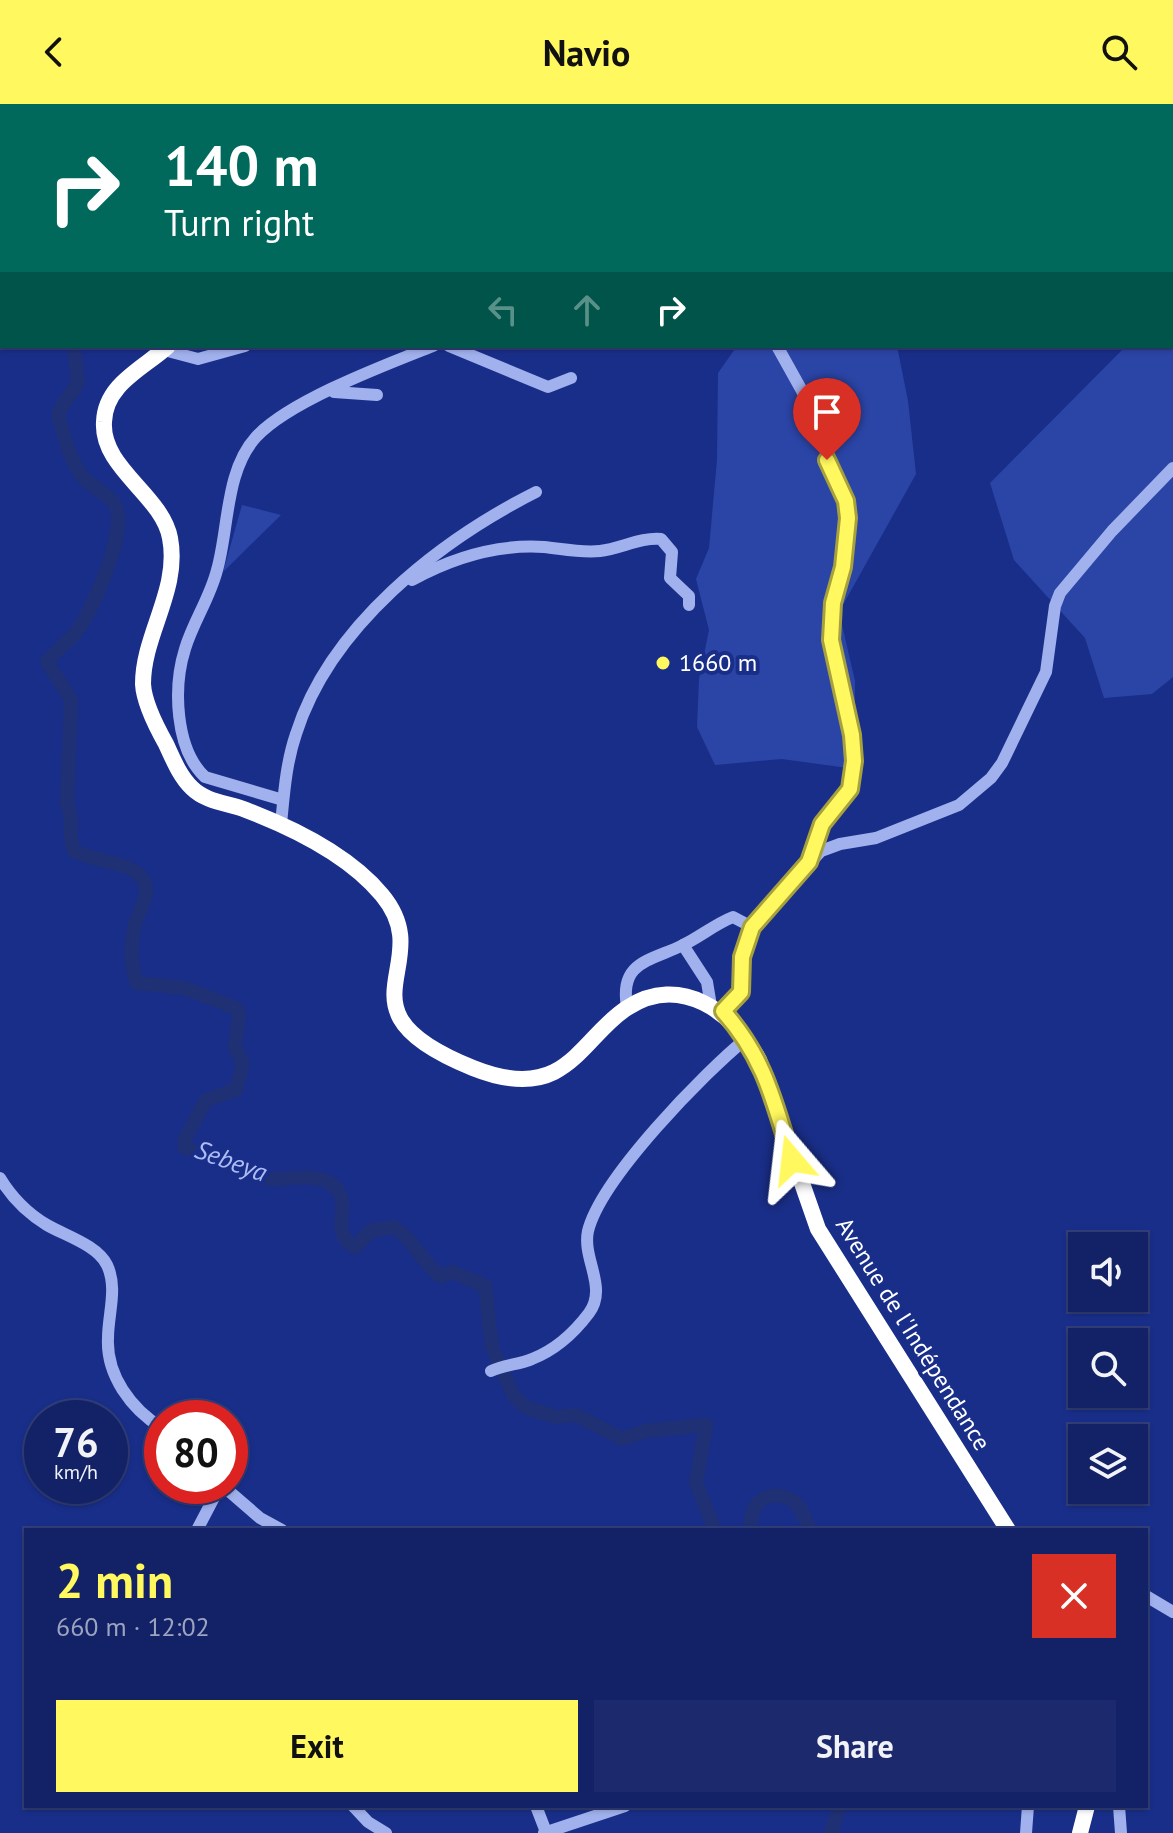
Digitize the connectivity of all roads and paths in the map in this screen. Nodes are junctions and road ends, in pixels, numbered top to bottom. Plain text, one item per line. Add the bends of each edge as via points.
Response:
1 (166, 348) edge
2 (238, 348) edge
3 (429, 348) edge
4 (454, 348) edge
5 (778, 348) edge
6 (571, 378) dead end
7 (331, 392) junction
8 (377, 395) dead end
9 (1173, 468) edge
10 (536, 492) dead end
11 (388, 593) junction
12 (689, 605) dead end
13 (283, 800) junction
14 (281, 824) junction
15 (809, 862) junction
16 (752, 927) junction
17 (683, 945) junction
18 (627, 1007) junction
19 (717, 1009) junction
20 (747, 1038) junction
21 (0, 1178) edge
22 (498, 1368) dead end
23 (144, 1413) edge
24 (212, 1504) edge
25 (243, 1504) edge
26 (198, 1528) edge
27 (278, 1528) edge
28 (1007, 1528) edge
29 (1148, 1597) edge
30 (1173, 1612) edge
31 (355, 1808) edge
32 (537, 1808) edge
33 (619, 1808) edge
34 (1028, 1808) edge
35 (1086, 1808) edge
36 (1119, 1808) edge
37 (545, 1832) edge
38 (386, 1833) edge
39 (1026, 1833) edge
40 (1080, 1833) edge
41 (1121, 1833) edge

1 - 2 street via 198,359
1 - 14 highway via 127,377 103,420 114,455 170,537 168,590 143,686 161,735 191,788
3 - 7 street
4 - 6 street via 548,387
5 - 15 street via 811,407 848,518 831,640 846,696 854,761 850,789 822,824
7 - 8 street
7 - 13 street via 278,417 244,453 236,469 216,574 183,654 180,725 195,768 213,781
9 - 15 street via 1060,593 1046,672 991,778 959,805 876,838 832,846
10 - 11 street via 469,530
11 - 12 street via 465,557 541,547 602,551 652,538 661,539 672,552 670,578 689,596
11 - 13 street via 351,637 310,702 289,758
13 - 14 street
14 - 18 highway via 369,882 393,911 400,938 396,1016 433,1051 494,1077 534,1079 555,1071
15 - 16 street
16 - 17 street via 733,917
16 - 19 street via 742,957 741,992
17 - 18 street via 632,971
17 - 19 street
18 - 19 highway via 667,996 697,999
19 - 20 highway, Avenue de l'Indépendance
20 - 22 street via 716,1064 606,1195 589,1229 597,1295 591,1310 560,1343 533,1359
20 - 28 highway, Avenue de l'Indépendance via 818,1229
21 - 23 street via 24,1209 106,1262 113,1293 108,1355 117,1380
24 - 26 street
25 - 27 street
29 - 30 street
31 - 38 street
32 - 37 street
33 - 37 street
34 - 39 street
35 - 40 highway
36 - 41 street

